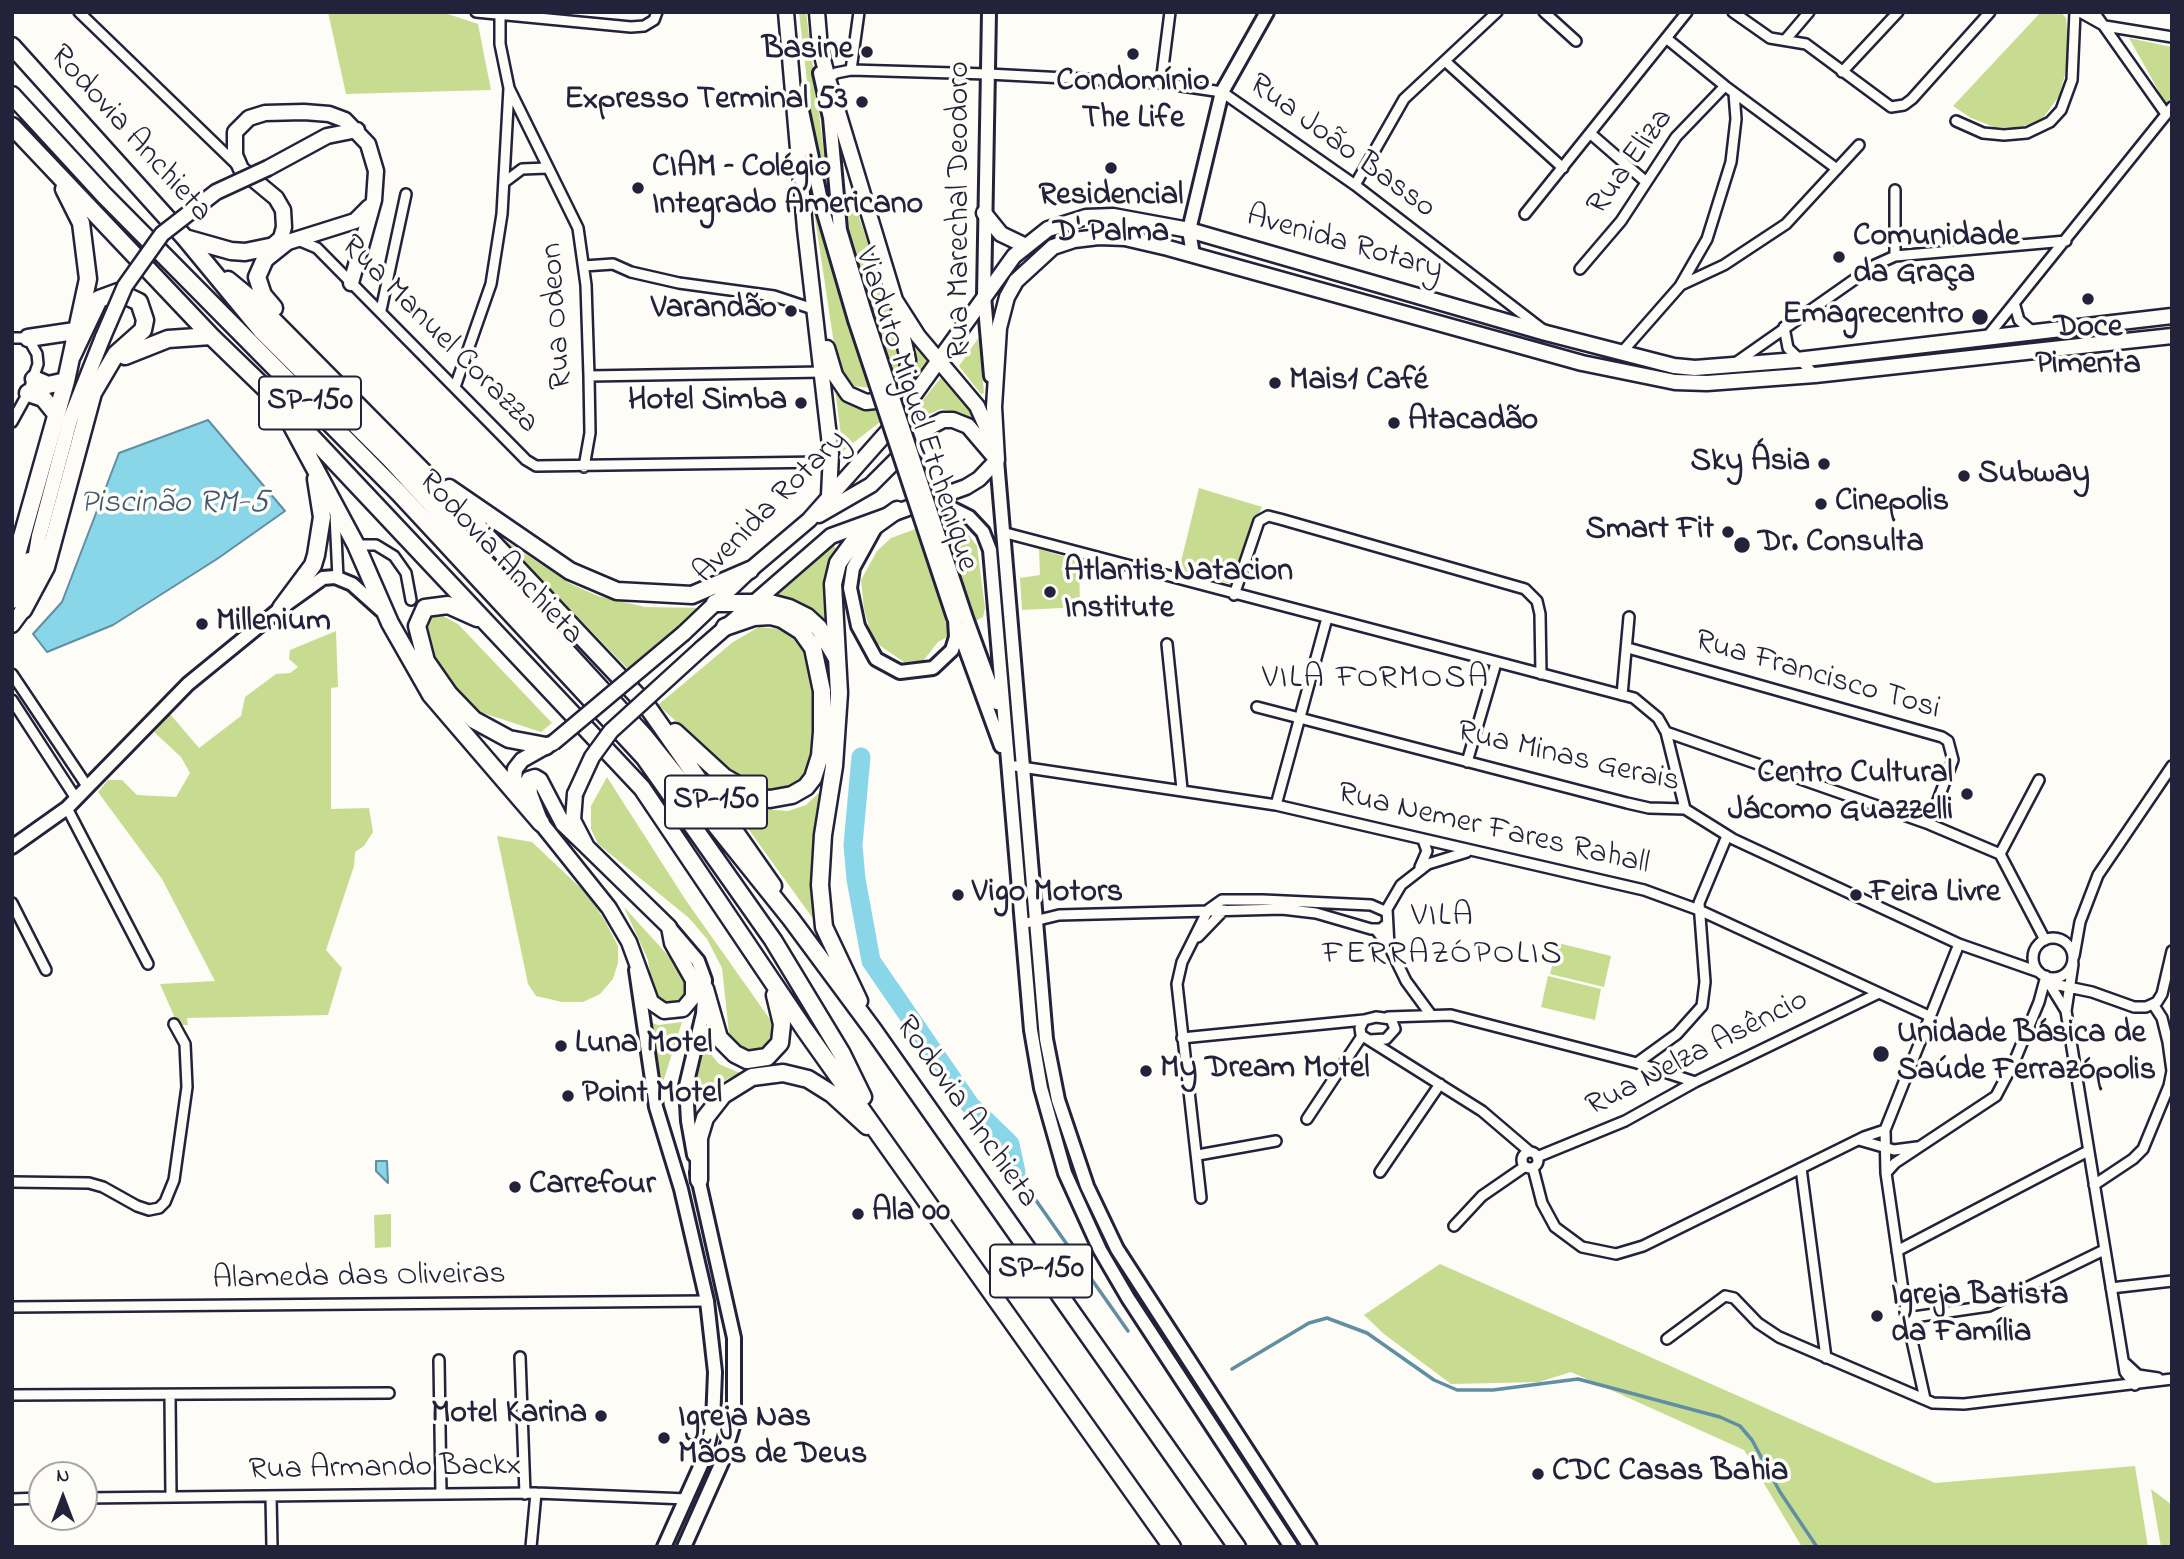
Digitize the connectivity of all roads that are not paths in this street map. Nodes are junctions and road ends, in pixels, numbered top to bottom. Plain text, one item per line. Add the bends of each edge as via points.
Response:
1 (79, 12) edge
2 (476, 12) edge
3 (786, 12) edge
4 (817, 12) edge
5 (859, 12) edge
6 (989, 12) edge
7 (1170, 12) edge
8 (1267, 12) edge
9 (1497, 12) edge
10 (1544, 12) edge
11 (1687, 12) edge
12 (1733, 12) edge
13 (1809, 12) edge
14 (1898, 12) edge
15 (1990, 12) edge
16 (2078, 12) edge
17 (2094, 12) edge
18 (655, 16) edge
19 (500, 17) junction
20 (547, 17) edge
21 (2105, 26) junction
22 (2172, 37) edge
23 (1666, 38) junction
24 (1786, 38) junction
25 (1576, 41) dead end
26 (12, 46) edge
27 (820, 48) junction
28 (1445, 61) junction
29 (792, 64) junction
30 (851, 70) junction
31 (1842, 72) junction
32 (988, 74) junction
33 (828, 79) junction
34 (1161, 83) junction
35 (1725, 86) junction
36 (509, 88) junction
37 (1222, 92) junction
38 (1734, 93) junction
39 (12, 95) edge
40 (2169, 110) edge
41 (1956, 121) dead end
42 (12, 126) edge
43 (358, 130) junction
44 (1591, 134) junction
45 (1859, 145) dead end
46 (547, 168) junction
47 (1563, 168) junction
48 (241, 169) junction
49 (1837, 169) junction
50 (54, 171) junction
51 (506, 181) junction
52 (1646, 181) junction
53 (1355, 186) junction
54 (1895, 190) dead end
55 (406, 194) dead end
56 (374, 200) junction
57 (984, 213) junction
58 (1525, 214) dead end
59 (1189, 230) junction
60 (185, 238) junction
61 (2066, 241) junction
62 (285, 243) junction
63 (1026, 246) junction
64 (1193, 255) junction
65 (1895, 256) junction
66 (204, 261) junction
67 (584, 266) junction
68 (1580, 269) dead end
69 (351, 282) junction
70 (1680, 286) junction
71 (984, 296) junction
72 (895, 300) junction
73 (2015, 306) junction
74 (381, 310) junction
75 (816, 310) junction
76 (2169, 316) edge
77 (861, 318) junction
78 (1784, 327) junction
79 (75, 331) junction
80 (1546, 333) junction
81 (2035, 333) junction
82 (211, 336) junction
83 (2172, 337) edge
84 (20, 338) edge
85 (1986, 338) junction
86 (1622, 352) junction
87 (72, 356) junction
88 (1797, 360) junction
89 (940, 362) junction
90 (318, 365) junction
91 (1732, 365) junction
92 (107, 366) junction
93 (823, 372) junction
94 (1815, 375) junction
95 (589, 376) junction
96 (66, 381) junction
97 (31, 386) junction
98 (455, 387) junction
99 (275, 398) junction
100 (994, 407) junction
101 (56, 414) junction
102 (12, 422) edge
103 (309, 453) junction
104 (831, 454) junction
105 (997, 460) junction
106 (418, 467) junction
107 (583, 467) junction
108 (829, 496) junction
109 (335, 503) junction
110 (917, 503) junction
111 (897, 510) junction
112 (809, 520) junction
113 (879, 520) junction
114 (1002, 532) junction
115 (356, 545) junction
116 (750, 570) junction
117 (12, 572) edge
118 (343, 580) junction
119 (1234, 595) junction
120 (411, 600) dead end
121 (715, 603) junction
122 (749, 604) junction
123 (18, 605) edge
124 (281, 608) junction
125 (958, 617) junction
126 (1629, 617) dead end
127 (1326, 618) junction
128 (390, 623) junction
129 (12, 625) edge
130 (492, 627) junction
131 (725, 627) junction
132 (1167, 644) dead end
133 (1628, 648) junction
134 (1496, 663) junction
135 (840, 665) junction
136 (12, 674) edge
137 (1541, 674) junction
138 (1622, 695) junction
139 (12, 700) edge
140 (1257, 707) dead end
141 (651, 711) junction
142 (1002, 716) junction
143 (1300, 719) junction
144 (1666, 733) junction
145 (550, 744) junction
146 (1467, 762) junction
147 (1008, 765) junction
148 (2172, 766) edge
149 (1024, 768) junction
150 (2168, 778) edge
151 (2039, 780) dead end
152 (87, 786) junction
153 (1182, 789) junction
154 (71, 802) junction
155 (1276, 805) junction
156 (534, 806) junction
157 (1685, 809) junction
158 (541, 823) junction
159 (1929, 824) junction
160 (1727, 836) junction
161 (1423, 840) junction
162 (12, 848) edge
163 (587, 848) junction
164 (1473, 851) junction
165 (2000, 854) junction
166 (1420, 868) junction
167 (12, 903) edge
168 (1208, 910) junction
169 (1224, 910) junction
170 (1699, 910) junction
171 (1387, 912) junction
172 (791, 919) junction
173 (1036, 919) junction
174 (1022, 924) junction
175 (2079, 924) junction
176 (1387, 925) junction
177 (669, 927) junction
178 (1376, 930) junction
179 (2057, 938) junction
180 (2045, 940) junction
181 (1192, 944) junction
182 (1959, 944) junction
183 (1389, 946) junction
184 (2172, 951) edge
185 (2034, 952) junction
186 (635, 959) junction
187 (2073, 960) junction
188 (148, 964) dead end
189 (2008, 964) junction
190 (46, 970) dead end
191 (2044, 977) junction
192 (771, 981) junction
193 (2069, 987) junction
194 (705, 989) junction
195 (1879, 993) junction
196 (2057, 998) junction
197 (2039, 1002) junction
198 (2153, 1004) junction
199 (2066, 1011) junction
200 (1431, 1015) junction
201 (1419, 1016) junction
202 (1929, 1016) junction
203 (1388, 1017) junction
204 (1364, 1020) junction
205 (174, 1024) dead end
206 (1333, 1025) junction
207 (874, 1031) junction
208 (1394, 1031) junction
209 (1364, 1037) junction
210 (1182, 1038) junction
211 (1399, 1059) junction
212 (1637, 1063) junction
213 (1695, 1082) junction
214 (1440, 1084) junction
215 (871, 1119) junction
216 (1307, 1119) dead end
217 (1885, 1130) junction
218 (1858, 1140) junction
219 (1276, 1141) dead end
220 (1925, 1144) junction
221 (1884, 1146) junction
222 (891, 1149) junction
223 (2088, 1151) junction
224 (1198, 1155) junction
225 (1529, 1160) junction
226 (1801, 1168) junction
227 (1380, 1172) dead end
228 (1885, 1173) junction
229 (699, 1180) junction
230 (12, 1182) edge
231 (2094, 1185) junction
232 (1201, 1198) dead end
233 (1454, 1226) dead end
234 (2104, 1250) junction
235 (1897, 1251) junction
236 (2172, 1281) edge
237 (2111, 1288) junction
238 (707, 1301) junction
239 (12, 1307) edge
240 (1907, 1318) junction
241 (1667, 1339) dead end
242 (520, 1357) dead end
243 (1826, 1358) junction
244 (439, 1360) dead end
245 (2123, 1362) junction
246 (2171, 1380) edge
247 (2135, 1385) junction
248 (2108, 1388) junction
249 (389, 1393) dead end
250 (12, 1395) edge
251 (170, 1396) junction
252 (1925, 1399) junction
253 (525, 1493) junction
254 (536, 1493) junction
255 (441, 1494) junction
256 (271, 1496) junction
257 (171, 1497) junction
258 (98, 1498) edge
259 (687, 1499) junction
260 (272, 1547) edge
261 (531, 1547) edge
262 (664, 1547) edge
263 (684, 1547) edge
264 (1172, 1547) edge
265 (1237, 1547) edge
266 (1291, 1547) edge
267 (1310, 1547) edge

1 - 48 street
2 - 19 street
3 - 29 main road
4 - 27 main road
5 - 30 street
6 - 32 street, Rua Marechal Deodoro
7 - 34 street
8 - 37 street
9 - 28 street
10 - 25 street
11 - 23 street
12 - 24 street via 1762,35
13 - 24 street
14 - 31 street
15 - 31 street via 1912,99 1900,106 1886,105
16 - 21 street
16 - 41 street via 2072,80 2061,110 2050,122 2004,135
17 - 21 street
18 - 20 street via 644,26 631,27
19 - 20 street
19 - 36 street
21 - 22 street
21 - 40 street
23 - 35 street
23 - 44 street
24 - 31 street via 1806,44
26 - 60 highway, Rodovia Anchieta / SP-150
27 - 33 main road
27 - 77 street, Viaduto Miguel Etchenique via 837,217
28 - 47 street
28 - 53 street via 1404,99
29 - 75 main road
29 - 77 street, Viaduto Miguel Etchenique via 823,210
30 - 32 street, Rua João Basso
30 - 33 street, Rua João Basso
32 - 34 street, Rua João Basso
32 - 57 street, Rua Marechal Deodoro
33 - 72 main road
34 - 37 street, Rua João Basso
35 - 38 street
35 - 52 street, Rua Eliza via 1676,137
36 - 46 street, Rua Odeon
36 - 51 street
37 - 53 street, Rua João Basso
37 - 59 street
38 - 49 street
38 - 70 street via 1734,140 1721,199 1707,239
39 - 215 highway, Rodovia Anchieta / SP-150 via 104,195 399,493 644,757 774,940 842,1054
40 - 61 street
42 - 50 highway, Rodovia Anchieta / SP-150
43 - 48 main road via 329,114 265,113 249,118 235,132 233,142
43 - 56 main road via 374,156
43 - 123 main road, bridge via 327,136 216,192 162,234 139,264 114,311 70,420
44 - 47 street
44 - 52 street
45 - 49 street
46 - 51 street via 522,169
46 - 67 street, Rua Odeon via 578,228
47 - 58 street
48 - 62 main road via 276,198 283,210 281,238
49 - 70 street via 1786,224 1724,265
50 - 79 highway via 86,242 88,279
50 - 82 highway, Rodovia Anchieta / SP-150
51 - 98 street via 491,284
52 - 68 street, Rua Eliza via 1621,221
53 - 80 street, Rua João Basso
54 - 65 street
55 - 74 street
56 - 62 main road via 355,221
56 - 69 main road
57 - 63 main road via 1001,234
57 - 71 street, Rua Marechal Deodoro
59 - 63 main road, Avenida Rotary via 1113,216 1086,217 1048,229
59 - 64 street
59 - 80 main road, Avenida Rotary
60 - 62 highway via 231,251
60 - 66 highway, Rodovia Anchieta / SP-150
61 - 65 street
61 - 73 street
62 - 69 street, Rua Manuel Corazza via 317,248
62 - 90 highway via 259,266 258,286
63 - 71 main road, Avenida Rotary
64 - 94 main road, Avenida Rotary via 1582,363 1675,382
64 - 100 main road, Avenida Rotary via 1108,236 1074,240 1037,259 1016,281 1002,312
65 - 78 street
66 - 90 highway, Rodovia Anchieta / SP-150 via 256,303
66 - 172 highway, Rodovia Anchieta / SP-150 via 261,330 390,459 645,737
67 - 75 street via 613,264 679,283 774,296
67 - 95 street, Rua Odeon
69 - 74 street, Rua Manuel Corazza
70 - 86 street
71 - 89 main road, Avenida Rotary
71 - 100 street, Rua Marechal Deodoro
72 - 75 main road via 907,374 894,393 874,402 857,399 839,384
72 - 89 main road
73 - 81 street via 2019,320
73 - 85 street
74 - 98 street, Rua Manuel Corazza
75 - 93 main road
76 - 81 main road, Avenida Rotary
77 - 125 street, Viaduto Miguel Etchenique, bridge
78 - 88 street via 1785,343
78 - 91 street
79 - 84 highway
79 - 87 highway
80 - 86 main road, Avenida Rotary
81 - 85 main road, Avenida Rotary
82 - 92 highway via 160,341
82 - 99 highway, Rodovia Anchieta / SP-150
83 - 94 main road, Avenida Rotary
84 - 97 street via 37,354
85 - 88 main road, Avenida Rotary
86 - 91 main road, Avenida Rotary via 1674,366
87 - 92 highway via 99,299 118,292 131,295 144,310 143,330
87 - 96 highway
88 - 91 main road, Avenida Rotary
88 - 94 street
89 - 105 main road via 977,405
89 - 108 main road, Avenida Rotary via 888,432
90 - 106 highway, Rodovia Anchieta / SP-150
92 - 123 highway via 83,421 46,567
93 - 95 street
93 - 104 main road
95 - 107 street, Rua Odeon via 590,433
96 - 97 highway
96 - 101 highway
97 - 101 highway
97 - 102 street
98 - 107 street, Rua Manuel Corazza via 526,460 536,466
99 - 103 highway
99 - 130 highway, Rodovia Anchieta / SP-150
100 - 105 main road, Rua Marechal Deodoro
101 - 117 highway
103 - 109 highway
103 - 124 highway via 320,496 321,535 313,565
104 - 107 street, Rua Manuel Corazza via 825,461
104 - 108 main road
105 - 110 main road, Avenida Rotary via 966,487
105 - 112 main road via 968,426 943,420 928,428 871,485
105 - 114 street, Rua Marechal Deodoro
106 - 116 highway via 570,570 617,590 692,595
106 - 141 highway, Rodovia Anchieta / SP-150
108 - 112 main road, Avenida Rotary
109 - 115 highway
109 - 118 street
110 - 111 main road, Avenida Rotary
110 - 142 street via 962,513 987,540
111 - 113 highway
111 - 122 main road, Avenida Rotary via 831,536
112 - 116 main road, Avenida Rotary
113 - 125 street via 853,568 850,588 858,625 872,653 881,664 900,672 933,668 952,650
113 - 135 highway via 855,540 835,572 833,600
114 - 119 street
114 - 149 street, Rua Marechal Deodoro
115 - 120 street via 376,545 394,556 405,573
115 - 128 highway
116 - 121 main road, Avenida Rotary
118 - 124 street via 323,578
118 - 128 street via 378,606
119 - 127 street
119 - 137 street via 1254,529 1263,518 1280,519 1525,589 1537,601 1540,614
121 - 122 highway
121 - 145 main road, Avenida Rotary, bridge
122 - 131 main road, Avenida Rotary
122 - 135 highway via 789,608 807,617 819,628
123 - 129 main road
124 - 152 street via 188,684
125 - 142 street, Viaduto Miguel Etchenique
125 - 147 street, Viaduto Miguel Etchenique
126 - 133 street
127 - 134 street
127 - 143 street
128 - 158 highway via 431,695
130 - 145 highway via 455,607 429,606 418,621 421,651 442,686 469,716 509,739
130 - 192 highway, Rodovia Anchieta / SP-150 via 642,788
131 - 141 highway via 761,615 782,618 801,631 813,648 821,682 822,733 817,767 806,787 770,799 741,789
131 - 163 main road, Avenida Rotary, bridge via 607,736 575,794 573,820
132 - 153 street
133 - 138 street
133 - 159 street, Rua Francisco Tosi via 1942,737 1948,741 1953,760
134 - 137 street
134 - 146 street
135 - 207 highway via 834,766 823,835 821,910 830,945
136 - 152 street
137 - 138 street
138 - 144 street via 1646,707
139 - 154 street
140 - 143 street, Rua Minas Gerais
141 - 172 highway, Rodovia Anchieta / SP-150 via 768,877
142 - 147 street
142 - 149 street
143 - 146 street, Rua Minas Gerais
143 - 155 street
144 - 157 street
144 - 159 street
145 - 156 main road, Avenida Rotary via 515,769 516,785
146 - 157 street, Rua Minas Gerais via 1649,808
147 - 149 street, Rua Nemer Fares Rahall
147 - 174 street
148 - 150 street
149 - 153 street, Rua Nemer Fares Rahall
149 - 173 street, Rua Marechal Deodoro
150 - 175 street via 2098,875
151 - 165 street
152 - 154 street
153 - 155 street, Rua Nemer Fares Rahall
154 - 162 street
154 - 188 street
155 - 161 street, Rua Nemer Fares Rahall
156 - 158 main road
156 - 163 main road via 528,783 532,777 540,780 563,824
157 - 160 street, Rua Minas Gerais
158 - 186 main road via 610,908
159 - 165 street
160 - 170 street
160 - 182 street, Rua Minas Gerais
161 - 164 street, Rua Nemer Fares Rahall
161 - 166 street via 1426,855
163 - 177 main road
164 - 166 street
164 - 170 street, Rua Nemer Fares Rahall via 1644,891
165 - 180 street
166 - 171 street via 1401,885
167 - 190 street
168 - 169 street
168 - 171 street via 1222,900 1263,900 1371,905
168 - 173 street
168 - 181 street
169 - 178 street via 1305,911
169 - 181 street
170 - 195 street, Rua Nemer Fares Rahall
170 - 212 street via 1705,982 1702,1006 1687,1026
171 - 176 street
172 - 207 highway, Rodovia Anchieta / SP-150
173 - 174 street
173 - 267 street, Rua Marechal Deodoro via 1050,1065 1087,1186 1139,1285
174 - 266 street via 1035,1061 1076,1199 1132,1305
175 - 179 street
175 - 187 street
176 - 178 street
176 - 183 street
177 - 186 main road via 672,943 693,980 686,1007 673,1012 656,1008
177 - 194 street via 701,965
178 - 183 street
179 - 180 street
179 - 187 street via 2071,947
180 - 185 street
181 - 210 street via 1178,977
182 - 189 street, Rua Minas Gerais
182 - 202 street
183 - 200 street via 1406,981
184 - 198 street via 2162,994
185 - 189 street
185 - 191 street via 2033,961
186 - 238 street via 656,1107
187 - 191 street via 2064,975
187 - 193 street
189 - 191 street, Rua Minas Gerais
191 - 193 street, Rua Minas Gerais
191 - 196 street
191 - 197 street
192 - 194 highway via 782,1038 774,1052 757,1060 738,1056 722,1042
192 - 215 highway, Rodovia Anchieta / SP-150
193 - 198 street, Rua Minas Gerais via 2134,1007
193 - 199 street
194 - 229 street via 686,1086
195 - 202 street, Rua Nemer Fares Rahall
195 - 213 street, Rua Nelza Asêncio
196 - 197 street
196 - 199 street
197 - 220 street via 1996,1096
198 - 231 street via 2165,1025 2172,1071 2169,1086 2143,1149
199 - 223 street
200 - 201 street
200 - 212 street via 1463,1018
201 - 203 street
201 - 208 street
202 - 217 street
203 - 204 street
203 - 208 street
204 - 206 street
204 - 209 street
205 - 230 street via 186,1044 187,1087 174,1180 159,1208 149,1210 89,1183
206 - 209 street
206 - 210 street
207 - 265 highway, Rodovia Anchieta / SP-150
208 - 209 street via 1383,1040
208 - 211 street
209 - 211 street
209 - 216 street
210 - 224 street
211 - 214 street
212 - 213 street
213 - 225 street, Rua Nelza Asêncio via 1595,1135
214 - 225 street via 1508,1133
214 - 227 street
215 - 222 highway, Rodovia Anchieta / SP-150
217 - 218 street
217 - 221 street
218 - 221 street
218 - 226 street
219 - 224 street
220 - 221 street via 1899,1150
220 - 228 street
221 - 228 street
222 - 229 highway via 823,1087 791,1074 760,1075 731,1088 705,1118 699,1138
222 - 264 highway, Rodovia Anchieta / SP-150
223 - 231 street
223 - 235 street
224 - 232 street
225 - 226 street via 1555,1227 1575,1244 1609,1254 1643,1246
225 - 233 street, Rua Nelza Asêncio via 1482,1196
226 - 243 street
228 - 235 street
229 - 263 street via 734,1338 734,1403 733,1426 722,1462
231 - 234 street
234 - 237 street
234 - 240 street via 1989,1306
235 - 240 street
236 - 237 street
237 - 245 street
238 - 239 street, Alameda das Oliveiras
238 - 259 street via 715,1412 705,1456
240 - 252 street
241 - 243 street via 1716,1300 1730,1297 1765,1328
242 - 253 street
243 - 252 street
244 - 255 street
245 - 246 street via 2138,1376
245 - 247 street
245 - 248 street via 2120,1378
246 - 247 street
247 - 248 street
248 - 252 street via 1964,1404
249 - 251 street
250 - 251 street
251 - 257 street
253 - 254 street, Rua Armando Backx
253 - 255 street, Rua Armando Backx
254 - 259 street, Rua Armando Backx
254 - 261 street
255 - 256 street, Rua Armando Backx
256 - 257 street, Rua Armando Backx
256 - 260 street
257 - 258 street, Rua Armando Backx
259 - 262 street

